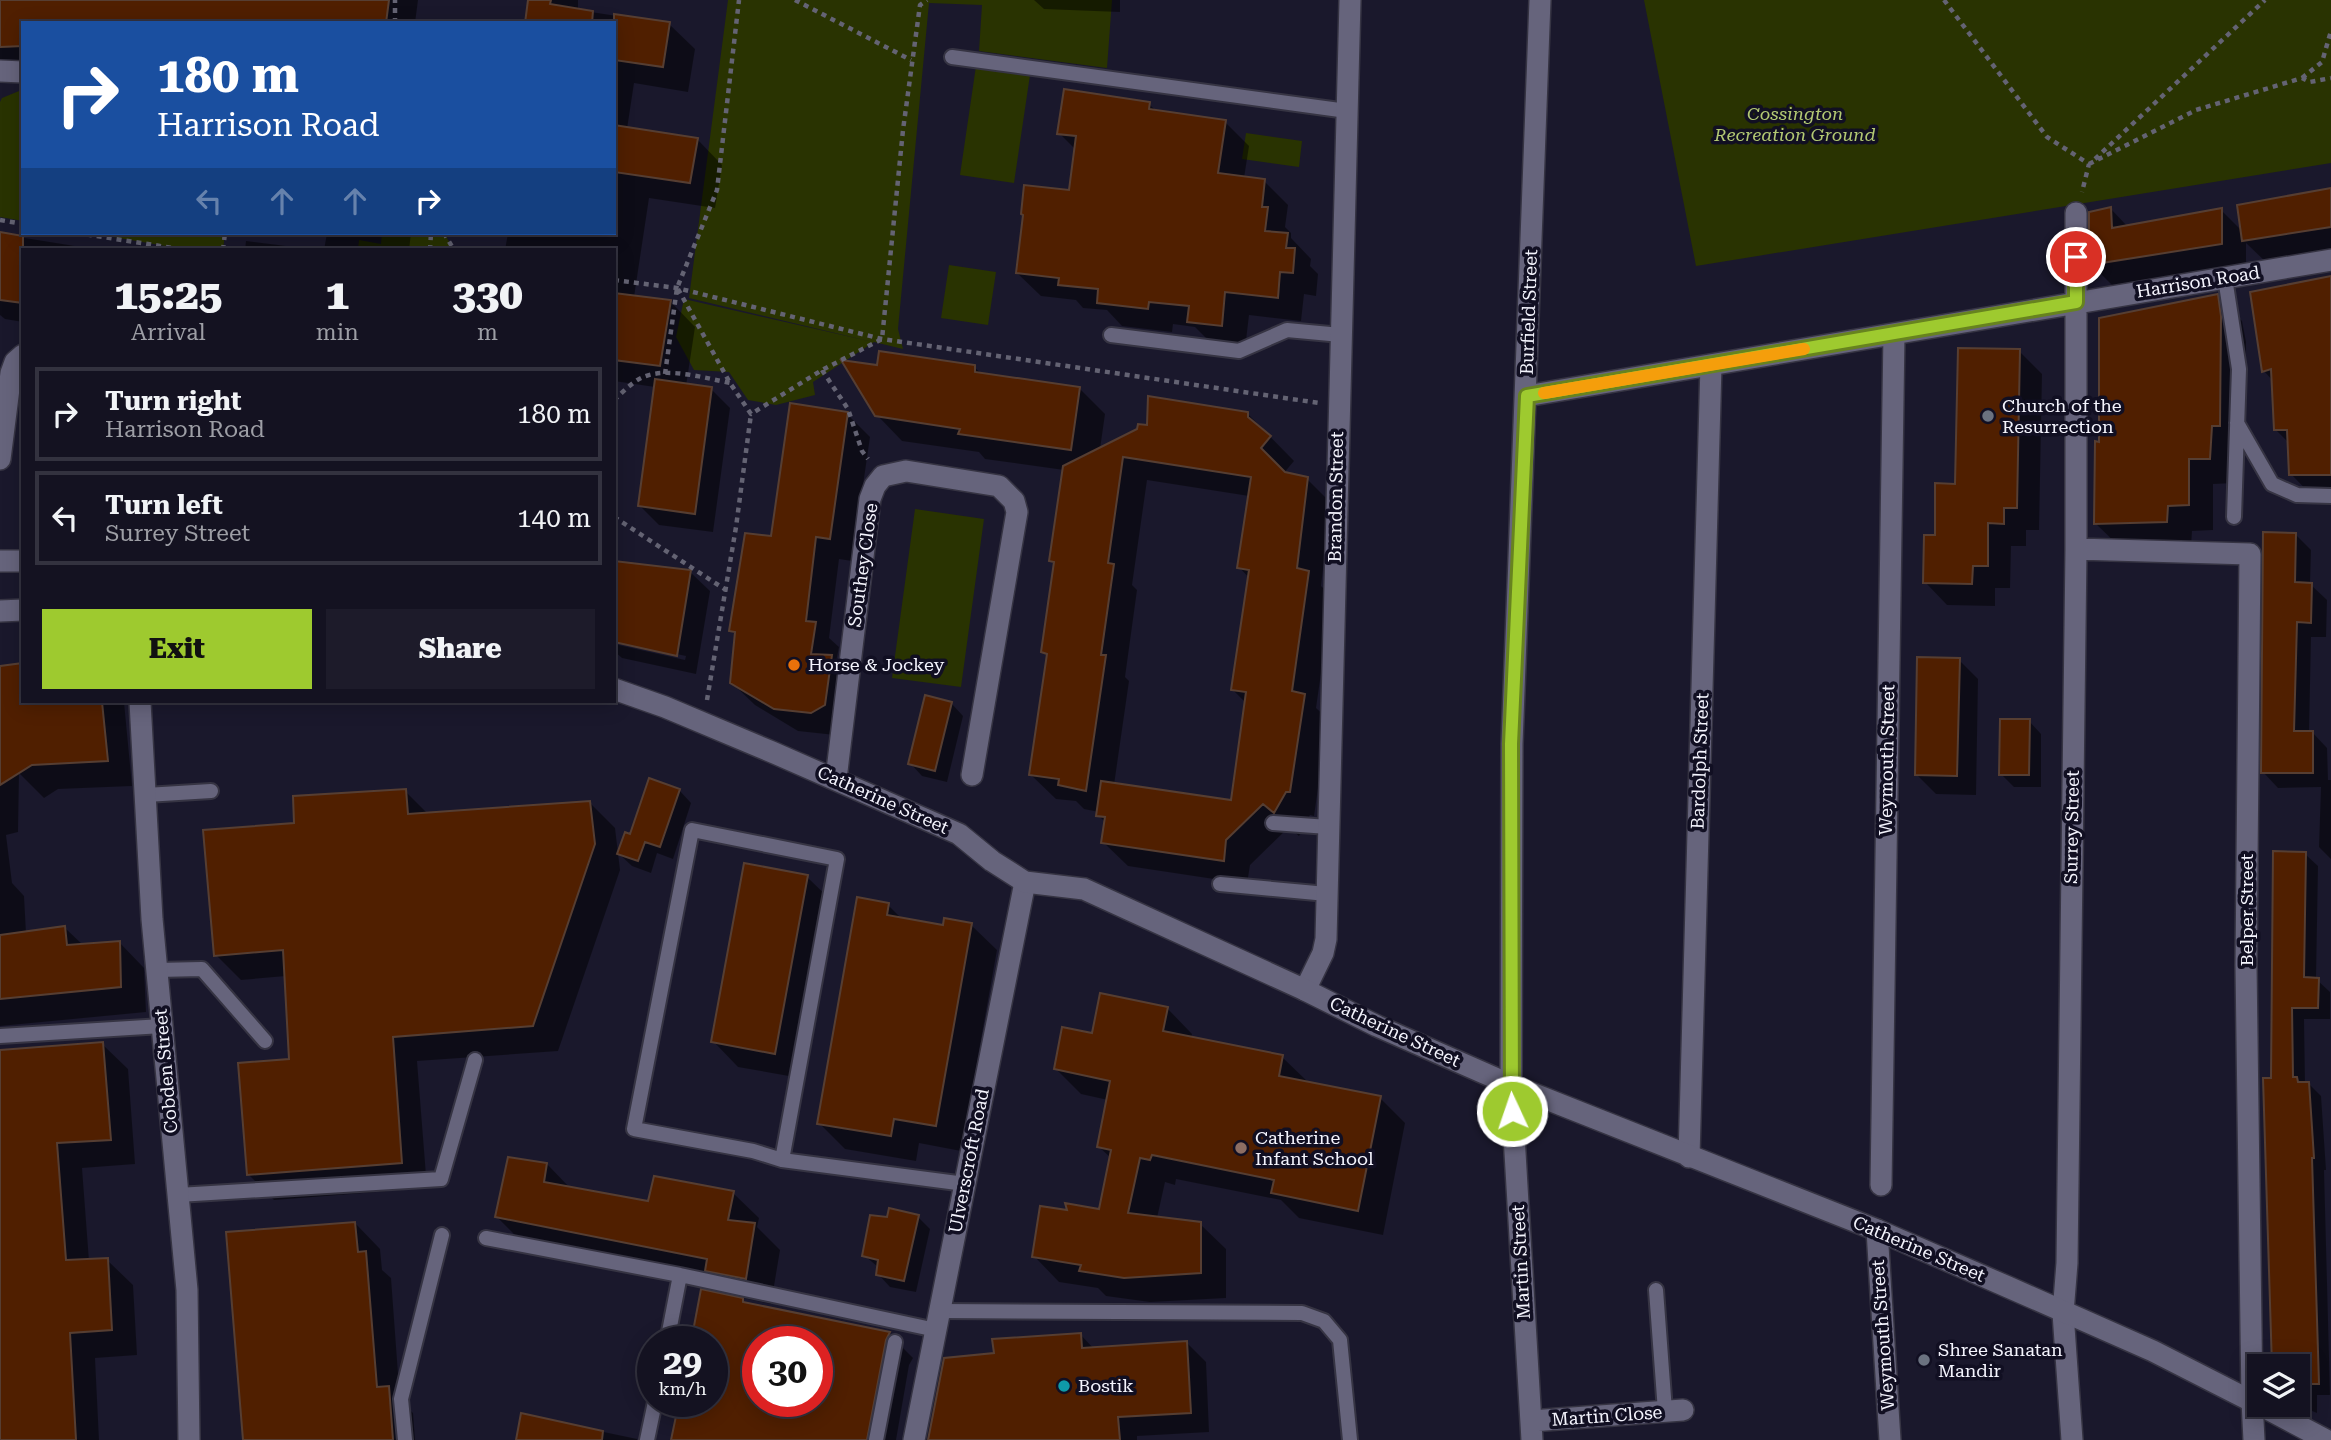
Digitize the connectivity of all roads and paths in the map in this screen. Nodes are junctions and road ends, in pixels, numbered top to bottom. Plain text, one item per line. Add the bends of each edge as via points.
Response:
1 (395, 0) edge
2 (739, 0) edge
3 (795, 0) edge
4 (927, 0) edge
5 (1350, 0) edge
6 (1540, 0) edge
7 (1944, 0) edge
8 (2265, 0) edge
9 (395, 21) edge
10 (2331, 31) edge
11 (952, 57) dead end
12 (911, 60) junction
13 (0, 71) edge
14 (21, 72) edge
15 (2302, 78) junction
16 (2331, 78) edge
17 (1347, 111) junction
18 (2089, 164) junction
19 (2076, 214) joint
20 (0, 220) edge
21 (21, 224) edge
22 (90, 235) edge
23 (173, 248) edge
24 (2331, 260) edge
25 (2225, 278) junction
26 (616, 280) edge
27 (677, 288) junction
28 (2076, 302) junction
29 (1894, 334) junction
30 (1111, 335) dead end
31 (1341, 335) junction
32 (882, 339) junction
33 (21, 357) edge
34 (1711, 365) junction
35 (822, 370) junction
36 (665, 374) junction
37 (730, 383) junction
38 (1527, 396) junction
39 (616, 398) edge
40 (1339, 406) junction
41 (751, 414) junction
42 (2237, 423) junction
43 (0, 459) edge
44 (883, 476) junction
45 (2331, 496) edge
46 (2234, 517) dead end
47 (616, 518) edge
48 (2076, 549) junction
49 (0, 561) edge
50 (21, 561) edge
51 (726, 590) junction
52 (21, 610) edge
53 (0, 611) edge
54 (616, 690) edge
55 (140, 703) edge
56 (703, 723) junction
57 (972, 775) dead end
58 (836, 779) junction
59 (211, 791) dead end
60 (146, 795) junction
61 (1273, 822) dead end
62 (1328, 827) junction
63 (1025, 882) junction
64 (1220, 884) dead end
65 (1327, 894) junction
66 (157, 970) junction
67 (1305, 990) junction
68 (162, 1026) junction
69 (0, 1036) edge
70 (265, 1041) dead end
71 (475, 1060) dead end
72 (1511, 1085) junction
73 (1689, 1157) junction
74 (782, 1160) junction
75 (965, 1184) junction
76 (1881, 1185) dead end
77 (178, 1195) junction
78 (1877, 1230) junction
79 (442, 1234) dead end
80 (486, 1238) dead end
81 (680, 1275) junction
82 (1656, 1290) dead end
83 (2063, 1312) junction
84 (937, 1320) junction
85 (670, 1326) edge
86 (895, 1342) dead end
87 (2256, 1354) edge
88 (2247, 1399) edge
89 (1674, 1411) joint
90 (652, 1417) edge
91 (2256, 1417) edge
92 (2282, 1417) edge
93 (1532, 1431) edge
94 (189, 1440) edge
95 (405, 1440) edge
96 (647, 1440) edge
97 (876, 1440) edge
98 (914, 1440) edge
99 (1350, 1440) edge
100 (1890, 1440) edge
101 (2072, 1440) edge
102 (2254, 1440) edge
103 (2326, 1440) edge

1 - 9 path
2 - 27 path via 717,190
3 - 12 path
4 - 12 path via 920,5
5 - 17 street, Brandon Street
6 - 38 street, Burfield Street
7 - 18 path via 2047,137
8 - 18 path
10 - 15 path via 2322,62
11 - 17 lane
12 - 32 path
13 - 14 street
15 - 16 path via 2310,82
15 - 18 path via 2196,110
17 - 31 street, Brandon Street
18 - 19 path
19 - 28 street, Surrey Street
20 - 21 path
22 - 23 path
24 - 25 street, Harrison Road
25 - 28 street, Harrison Road
25 - 42 lane via 2239,369
26 - 27 path
27 - 32 path
27 - 36 path
27 - 37 path
28 - 29 street, Harrison Road
28 - 48 street, Surrey Street
29 - 34 street, Harrison Road
29 - 76 street, Weymouth Street
30 - 31 lane via 1239,351 1287,330
31 - 40 street, Brandon Street
32 - 35 path
32 - 40 path
33 - 43 street via 11,373
34 - 38 street, Harrison Road
34 - 73 street, Bardolph Street
35 - 41 path
35 - 44 path via 848,409 862,451
36 - 37 path via 678,372
36 - 39 path via 641,378
37 - 41 path
38 - 72 street, Burfield Street via 1511,744
40 - 62 street, Brandon Street
41 - 51 path
42 - 45 lane via 2272,484 2297,495
42 - 46 lane
44 - 57 street via 906,471 999,485 1014,501 1017,512
44 - 58 street, Southey Close via 870,499
47 - 51 path
48 - 83 street, Surrey Street
48 - 87 street, Belper Street via 2250,554 2246,965
49 - 50 street
51 - 56 path
52 - 53 street
54 - 56 street, Catherine Street
55 - 60 street, Cobden Street
56 - 58 street, Catherine Street
58 - 63 street, Catherine Street via 959,834
59 - 60 lane
60 - 66 street, Cobden Street
61 - 62 lane
62 - 65 street, Brandon Street
63 - 67 street, Catherine Street via 1084,889
63 - 75 street, Ulverscroft Road
64 - 65 lane
65 - 67 street, Brandon Street via 1323,953
66 - 68 street, Cobden Street
66 - 70 lane via 202,969
67 - 72 street, Catherine Street
68 - 69 lane
68 - 77 street, Cobden Street
71 - 77 lane via 441,1179
72 - 73 street, Catherine Street
72 - 93 street, Martin Street
73 - 78 street, Catherine Street
74 - 74 lane via 634,1129 692,830 837,859
74 - 75 lane
75 - 84 street, Ulverscroft Road
77 - 94 street, Cobden Street via 187,1290
78 - 83 street, Catherine Street
78 - 100 street, Weymouth Street
79 - 95 lane via 401,1399
80 - 81 lane
81 - 84 lane
81 - 85 lane
82 - 89 lane
83 - 88 street, Catherine Street
83 - 101 street, Surrey Street
84 - 98 street, Ulverscroft Road
84 - 99 lane via 1302,1313 1324,1321 1340,1340
86 - 97 lane
89 - 93 street, Martin Close
90 - 96 lane
91 - 102 street, Belper Street
92 - 103 street, Catherine Street

